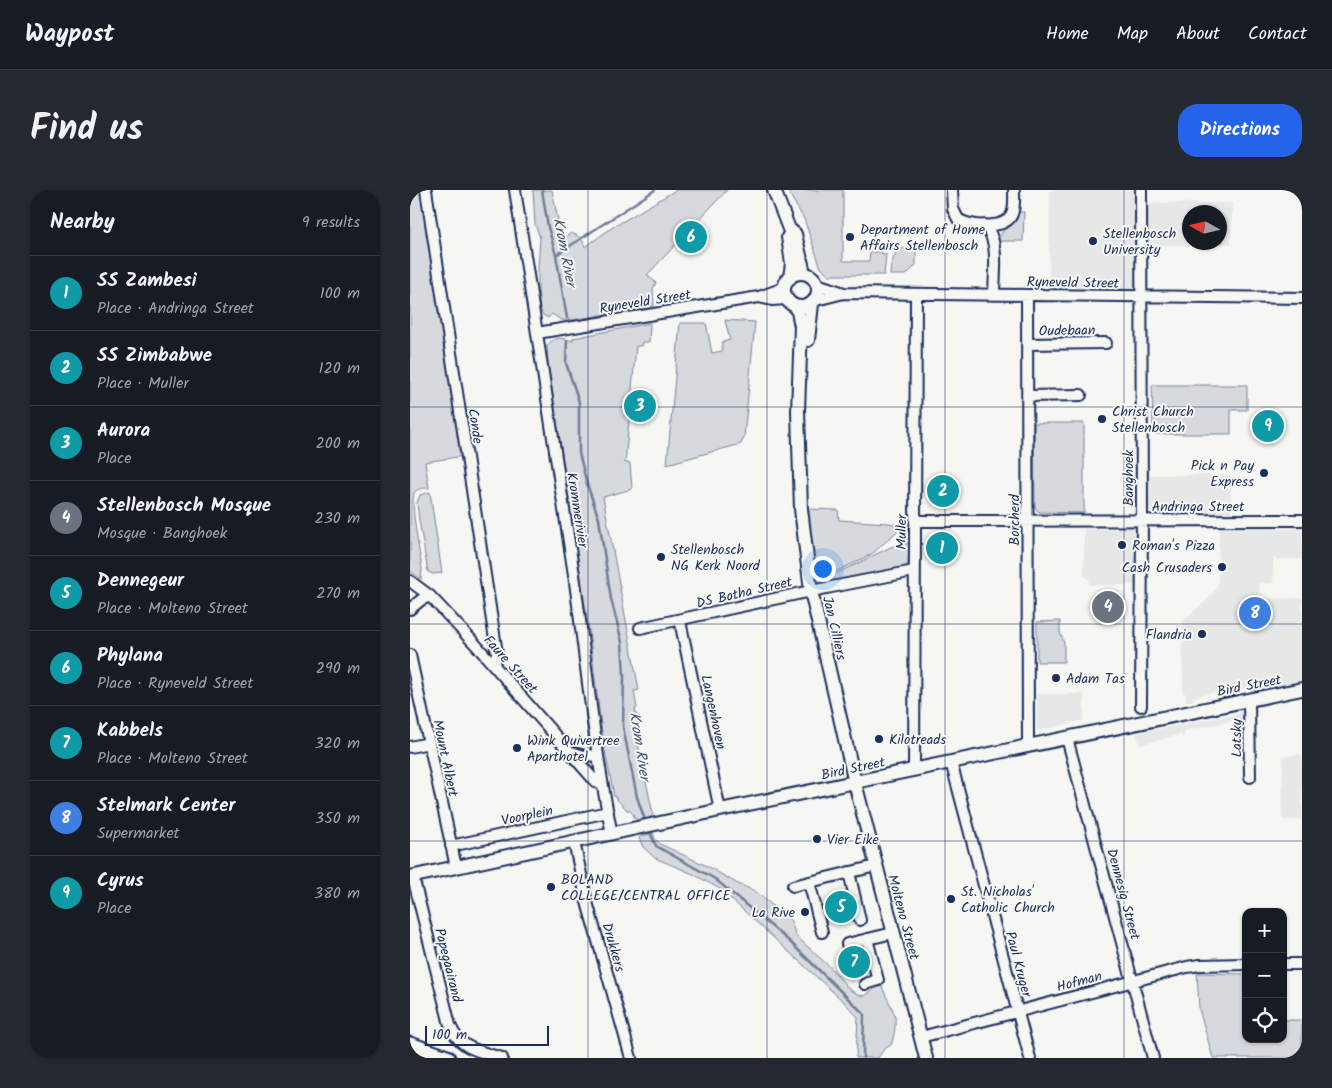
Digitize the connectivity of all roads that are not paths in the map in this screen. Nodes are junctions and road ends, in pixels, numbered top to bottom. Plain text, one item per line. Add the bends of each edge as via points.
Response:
1 (426, 190) edge
2 (515, 190) edge
3 (774, 190) edge
4 (952, 190) edge
5 (1014, 190) edge
6 (1141, 190) edge
7 (1006, 222) junction
8 (985, 225) junction
9 (789, 229) junction
10 (994, 243) junction
11 (804, 273) junction
12 (817, 284) junction
13 (787, 288) junction
14 (844, 293) junction
15 (916, 294) junction
16 (994, 295) junction
17 (1027, 295) junction
18 (1141, 296) junction
19 (1302, 298) edge
20 (814, 302) junction
21 (797, 307) junction
22 (537, 333) junction
23 (1106, 343) dead end
24 (1027, 344) junction
25 (1081, 395) dead end
26 (1028, 396) junction
27 (800, 447) junction
28 (1142, 520) junction
29 (1302, 520) edge
30 (915, 521) junction
31 (1028, 521) junction
32 (914, 571) junction
33 (410, 582) edge
34 (811, 591) junction
35 (430, 596) junction
36 (410, 609) edge
37 (680, 621) junction
38 (640, 628) dead end
39 (410, 655) edge
40 (494, 665) junction
41 (1302, 690) edge
42 (1249, 700) junction
43 (1141, 706) dead end
44 (1067, 738) junction
45 (429, 743) junction
46 (1028, 746) junction
47 (410, 747) edge
48 (571, 752) junction
49 (597, 755) junction
50 (951, 762) junction
51 (914, 770) junction
52 (1250, 777) dead end
53 (855, 783) junction
54 (603, 786) junction
55 (720, 810) junction
56 (608, 812) junction
57 (612, 834) junction
58 (574, 842) junction
59 (451, 846) junction
60 (876, 866) junction
61 (456, 867) junction
62 (849, 872) junction
63 (412, 877) edge
64 (809, 882) junction
65 (793, 886) dead end
66 (860, 920) dead end
67 (822, 932) dead end
68 (893, 933) junction
69 (867, 939) junction
70 (846, 944) dead end
71 (1242, 964) edge
72 (1287, 964) edge
73 (1302, 964) edge
74 (1133, 980) junction
75 (864, 984) dead end
76 (1017, 1012) junction
77 (921, 1037) junction
78 (410, 1045) edge
79 (447, 1058) edge
80 (502, 1058) edge
81 (631, 1058) edge
82 (926, 1058) edge
83 (1030, 1058) edge
84 (1153, 1058) edge

1 - 40 street, Conde via 497,653
2 - 22 street, Krommerivier
3 - 9 street
4 - 8 street via 953,209 958,219 968,224
5 - 7 street via 1014,207
6 - 18 street, Banghoek
7 - 8 street
7 - 10 street
8 - 10 street
9 - 11 street via 795,234
9 - 13 street via 792,263
10 - 16 street
11 - 12 street
11 - 13 street via 794,275
12 - 14 street, Ryneveld Street
12 - 20 street via 819,292
13 - 21 street
13 - 22 street, Ryneveld Street via 772,300 759,298
14 - 15 street, Ryneveld Street
14 - 20 street, Ryneveld Street
15 - 16 street, Ryneveld Street
15 - 30 street, Muller
16 - 17 street, Ryneveld Street
17 - 18 street, Ryneveld Street
17 - 24 street, Borcherd
18 - 19 street, Ryneveld Street
18 - 28 street, Banghoek
20 - 21 street
20 - 27 street, Jan Cilliers
21 - 27 street, Jan Cilliers via 801,326
22 - 49 street, Krommerivier
23 - 24 street, Oudebaan
24 - 26 street, Borcherd
25 - 26 street
26 - 31 street, Borcherd
27 - 34 street, Jan Cilliers via 802,522
28 - 29 street, Andringa Street
28 - 31 street, Andringa Street
28 - 43 street, Banghoek
30 - 31 street, Andringa Street
30 - 32 street, Muller
31 - 46 street, Borcherd
32 - 34 street, DS Botha Street
32 - 51 street, Muller
33 - 35 street, Faure Street
34 - 37 street, DS Botha Street
34 - 53 street, Jan Cilliers
35 - 36 street
35 - 40 street, Faure Street
37 - 38 street, DS Botha Street
37 - 55 street, Langenhoven
39 - 45 street, Mount Albert
40 - 48 street, Faure Street
41 - 42 street, Bird Street
42 - 44 street, Bird Street
42 - 52 street, Latsky
44 - 46 street, Bird Street
44 - 74 street, Dennesig Street
45 - 47 street
45 - 59 street, Mount Albert
46 - 50 street, Bird Street
48 - 49 street
48 - 54 street, Faure Street
49 - 54 street, Krommerivier
50 - 51 street, Bird Street
50 - 76 street, Paul Kruger
51 - 53 street, Bird Street
53 - 55 street, Bird Street
53 - 60 street, Molteno Street
54 - 56 street, Krommerivier
55 - 57 street, Bird Street
56 - 57 street, Krommerivier
56 - 59 street, Voorplein
57 - 58 street, Bird Street
58 - 61 street, Bird Street
58 - 81 street, Drukkers via 587,902
59 - 61 street, Mount Albert
60 - 62 street
60 - 68 street, Molteno Street
61 - 63 street, Bird Street
62 - 64 street
62 - 66 street
63 - 80 street, Papegaairand via 454,1035 468,1048
64 - 65 street
64 - 67 street
68 - 69 street
68 - 77 street, Molteno Street
69 - 70 street
69 - 75 street via 878,980
71 - 74 street, Hofman via 1195,965
72 - 73 street
74 - 76 street, Hofman
74 - 84 street, Dennesig Street
76 - 77 street, Hofman
76 - 83 street, Paul Kruger
77 - 82 street, Molteno Street
78 - 79 main road

